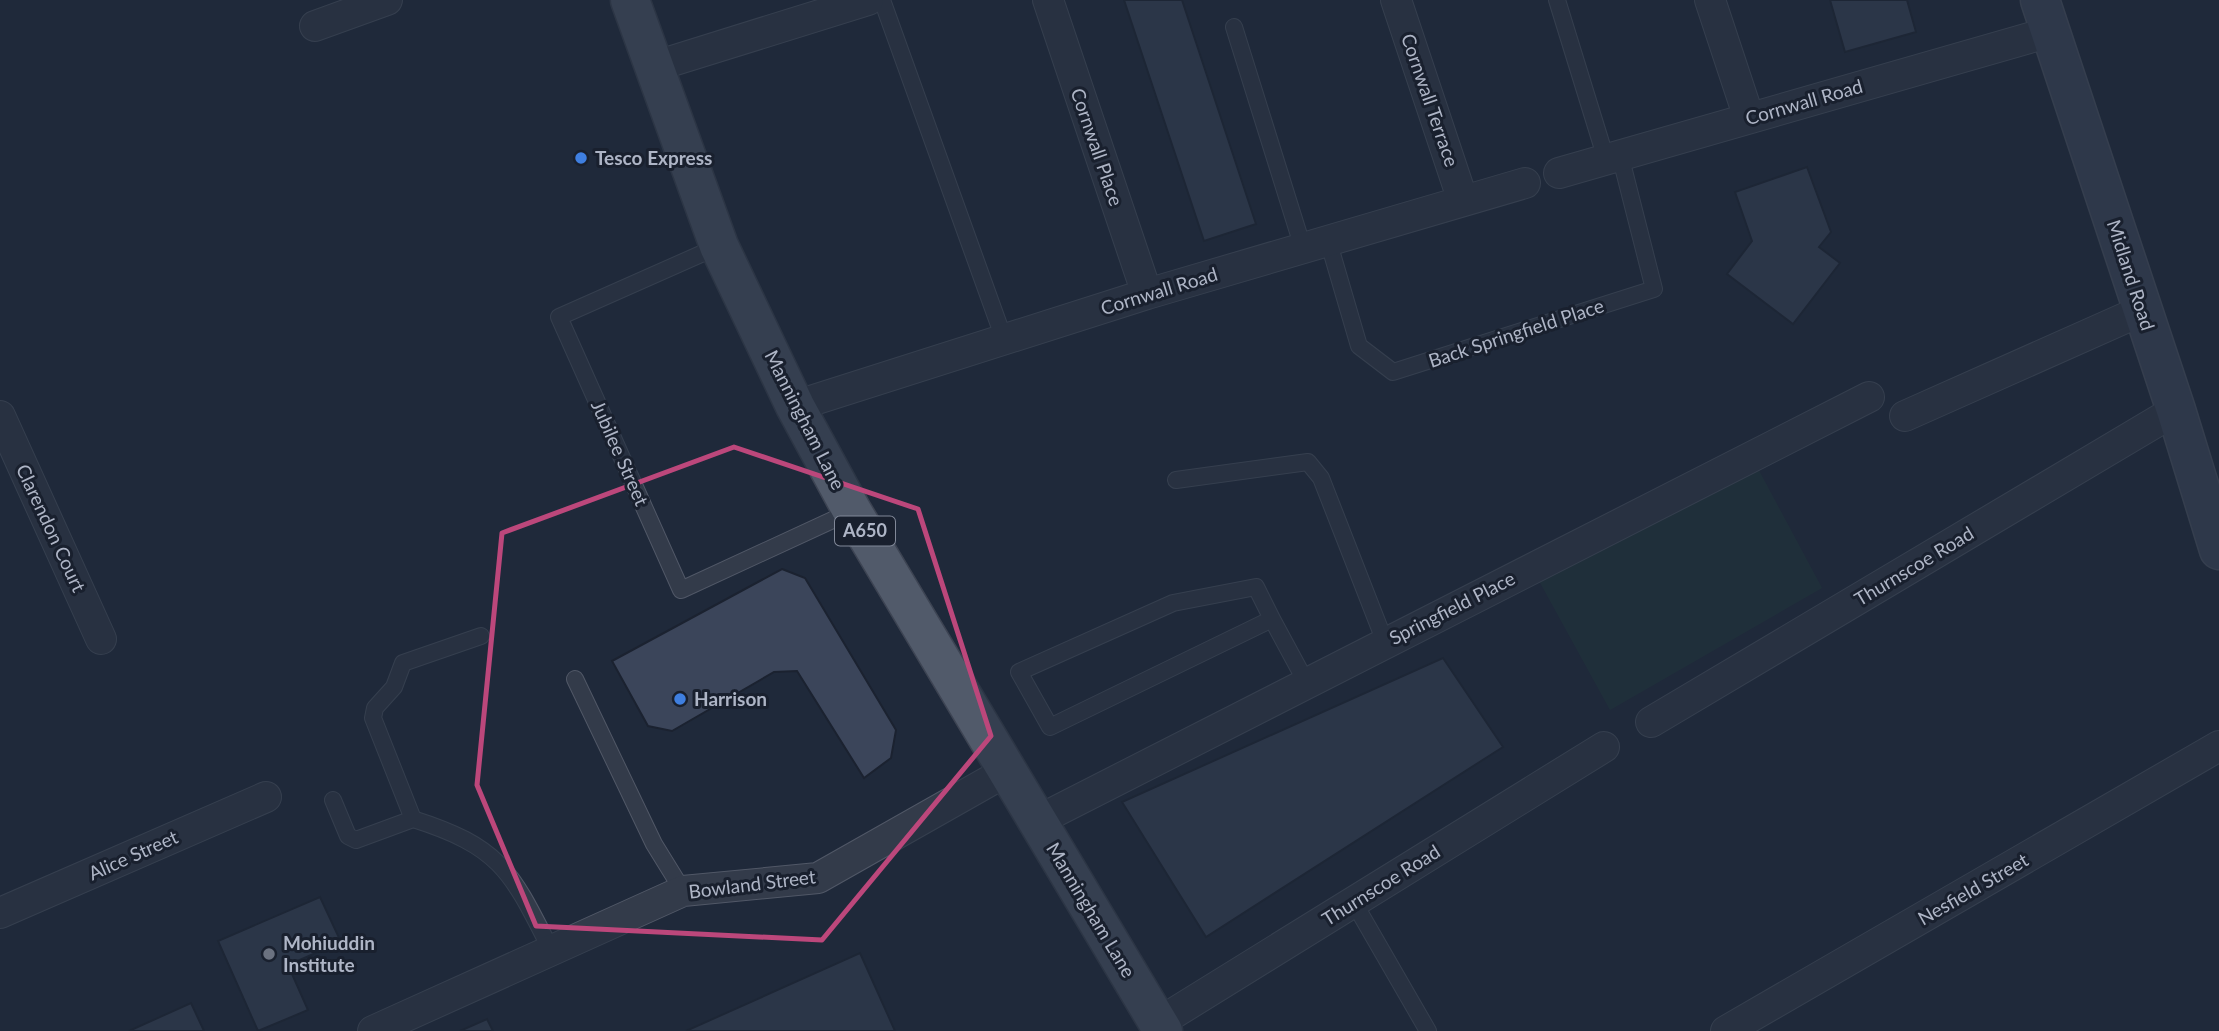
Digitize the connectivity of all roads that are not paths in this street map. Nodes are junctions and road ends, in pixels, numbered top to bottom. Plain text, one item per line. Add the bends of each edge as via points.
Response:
1 (387, 0) edge
2 (630, 0) edge
3 (868, 0) edge
4 (882, 0) edge
5 (1048, 0) edge
6 (1396, 0) edge
7 (1557, 0) edge
8 (1710, 0) edge
9 (2045, 16) edge
10 (315, 26) dead end
11 (1234, 27) dead end
12 (656, 66) junction
13 (1749, 118) junction
14 (1613, 157) junction
15 (1559, 173) dead end
16 (1525, 183) dead end
17 (1463, 201) junction
18 (1315, 244) junction
19 (719, 246) junction
20 (1147, 294) junction
21 (2143, 310) junction
22 (1004, 339) junction
23 (1869, 397) dead end
24 (795, 405) junction
25 (2176, 410) junction
26 (0, 416) edge
27 (1905, 416) dead end
28 (1176, 480) dead end
29 (852, 510) junction
30 (2219, 550) edge
31 (1272, 620) junction
32 (481, 636) dead end
33 (102, 639) dead end
34 (1385, 642) junction
35 (575, 679) dead end
36 (1306, 682) junction
37 (1651, 722) dead end
38 (2219, 746) edge
39 (1604, 747) dead end
40 (1007, 771) junction
41 (266, 797) dead end
42 (333, 800) dead end
43 (413, 819) junction
44 (1037, 821) junction
45 (683, 891) junction
46 (1353, 901) junction
47 (0, 913) edge
48 (551, 950) junction
49 (1160, 1027) edge
50 (373, 1031) edge
51 (1429, 1031) edge
52 (1726, 1031) edge

1 - 10 street
2 - 12 main road, Manningham Lane / A650
3 - 12 street
4 - 22 lane
5 - 20 street, Cornwall Place
6 - 17 street, Cornwall Terrace
7 - 14 lane
8 - 13 street
9 - 13 street, Cornwall Road
9 - 21 street, Midland Road
11 - 18 lane
12 - 19 main road, Manningham Lane / A650
13 - 14 street, Cornwall Road
14 - 15 street, Cornwall Road
14 - 18 lane, Back Springfield Place via 1654,289 1393,372 1359,346
16 - 17 street, Cornwall Road
17 - 18 street, Cornwall Road
18 - 20 street, Cornwall Road
19 - 24 main road, Manningham Lane / A650
19 - 29 lane, Jubilee Street via 559,317 681,590
20 - 22 street, Cornwall Road
21 - 25 street, Midland Road
21 - 27 street
22 - 24 street, Cornwall Road
23 - 34 street, Springfield Place
24 - 29 main road, Manningham Lane / A650
25 - 30 street, Midland Road
25 - 37 street, Thurnscoe Road
26 - 33 street, Clarendon Court
28 - 34 lane via 1308,462 1321,478
29 - 40 main road, Manningham Lane / A650
31 - 31 lane via 1050,727 1019,672 1173,603 1256,587
31 - 36 lane
32 - 43 lane via 403,663 394,687 373,712
34 - 36 street, Springfield Place
35 - 45 lane via 654,844
36 - 44 street, Springfield Place
38 - 52 street, Nesfield Street
39 - 46 street, Thurnscoe Road
40 - 44 main road, Manningham Lane / A650
40 - 45 street, Bowland Street via 818,878
41 - 47 street, Alice Street
42 - 43 lane via 348,836 356,840
43 - 48 lane via 455,832 495,857 523,893
44 - 49 main road, Manningham Lane / A650
45 - 48 street, Bowland Street
46 - 49 street, Thurnscoe Road
46 - 51 lane
48 - 50 street, Bowland Street

